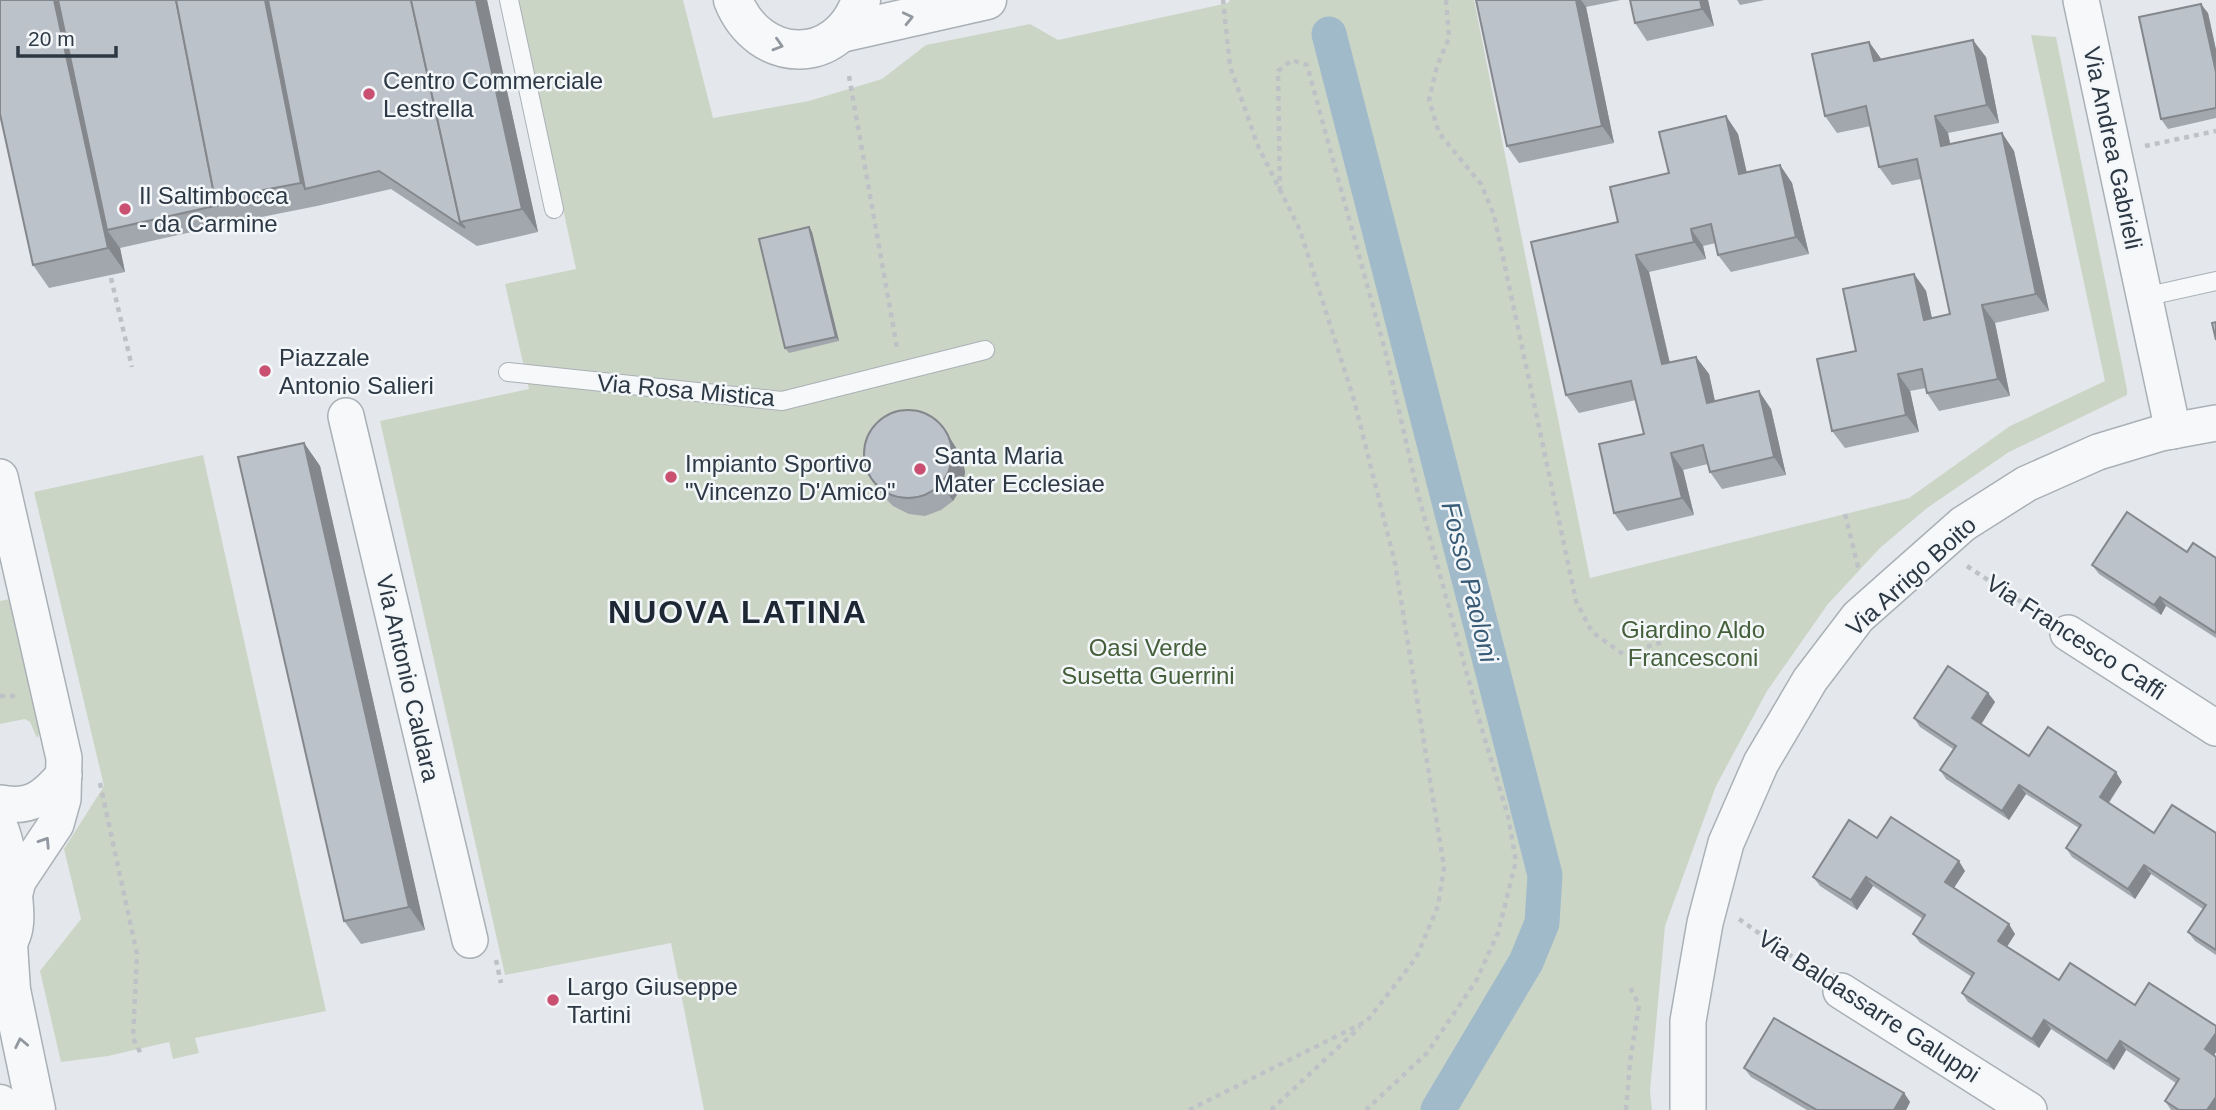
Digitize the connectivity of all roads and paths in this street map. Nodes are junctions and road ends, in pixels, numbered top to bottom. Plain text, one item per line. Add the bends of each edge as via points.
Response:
1 (509, 0) edge
2 (733, 0) edge
3 (862, 0) edge
4 (987, 0) edge
5 (1223, 0) edge
6 (1446, 0) edge
7 (2081, 0) edge
8 (841, 33) junction
9 (849, 76) dead end
10 (2216, 131) edge
11 (2113, 153) junction
12 (1280, 191) junction
13 (554, 209) dead end
14 (111, 278) dead end
15 (2216, 281) edge
16 (2144, 297) junction
17 (985, 350) dead end
18 (132, 367) dead end
19 (901, 370) junction
20 (508, 372) dead end
21 (346, 416) dead end
22 (2216, 424) edge
23 (2173, 431) junction
24 (0, 477) edge
25 (1845, 514) dead end
26 (1937, 546) junction
27 (1860, 577) dead end
28 (2068, 633) joint
29 (1663, 642) dead end
30 (2216, 728) edge
31 (80, 774) junction
32 (0, 803) edge
33 (0, 831) edge
34 (1712, 899) junction
35 (13, 901) junction
36 (470, 940) dead end
37 (4, 948) edge
38 (1629, 985) dead end
39 (1841, 991) joint
40 (1367, 1021) junction
41 (142, 1056) dead end
42 (0, 1104) edge
43 (1, 1110) edge
44 (36, 1110) edge
45 (1189, 1110) edge
46 (1271, 1110) edge
47 (1366, 1110) edge
48 (1626, 1110) edge
49 (1688, 1110) edge
50 (2029, 1110) edge

1 - 13 lane
2 -> 8 street via 749,29 778,46 811,48
3 - 8 street
8 -> 4 street
5 - 12 path via 1230,66 1258,146
6 - 29 path via 1449,38 1430,100 1439,133 1481,184 1494,215 1576,601 1591,632 1623,654
7 - 11 street, Via Andrea Gabrieli
9 - 19 path
10 - 11 path
11 - 16 street, Via Andrea Gabrieli
12 - 40 path via 1300,230 1354,400 1395,563 1444,867 1438,906 1416,958
12 - 47 path via 1278,71 1292,60 1307,65 1508,816 1516,861 1498,933 1476,981 1427,1053
14 - 18 path
15 - 16 lane
16 - 23 street, Via Andrea Gabrieli
17 - 19 lane, Via Rosa Mistica
19 - 20 lane, Via Rosa Mistica via 782,401
21 - 36 street, Via Antonio Caldara
22 - 23 street, Via Arrigo Boito
23 - 26 street, Via Arrigo Boito via 2098,452 2026,484
24 - 31 street via 64,758
25 - 27 path
26 - 28 path, Via Francesco Caffi
26 - 34 street, Via Arrigo Boito via 1858,617 1810,680 1761,763 1726,843
28 - 30 street, Via Francesco Caffi
31 - 32 street via 47,795 13,805
35 -> 31 street via 18,881 56,824 63,799
31 - 41 path via 137,954 133,1038
33 - 35 street
34 - 39 path, Via Baldassarre Galuppi
34 - 49 street, Via Arrigo Boito via 1688,1021
35 - 37 street via 15,922
44 -> 37 street
38 - 48 path via 1639,1005
39 - 50 street, Via Baldassarre Galuppi
40 - 45 path
40 - 46 path
42 - 43 street

